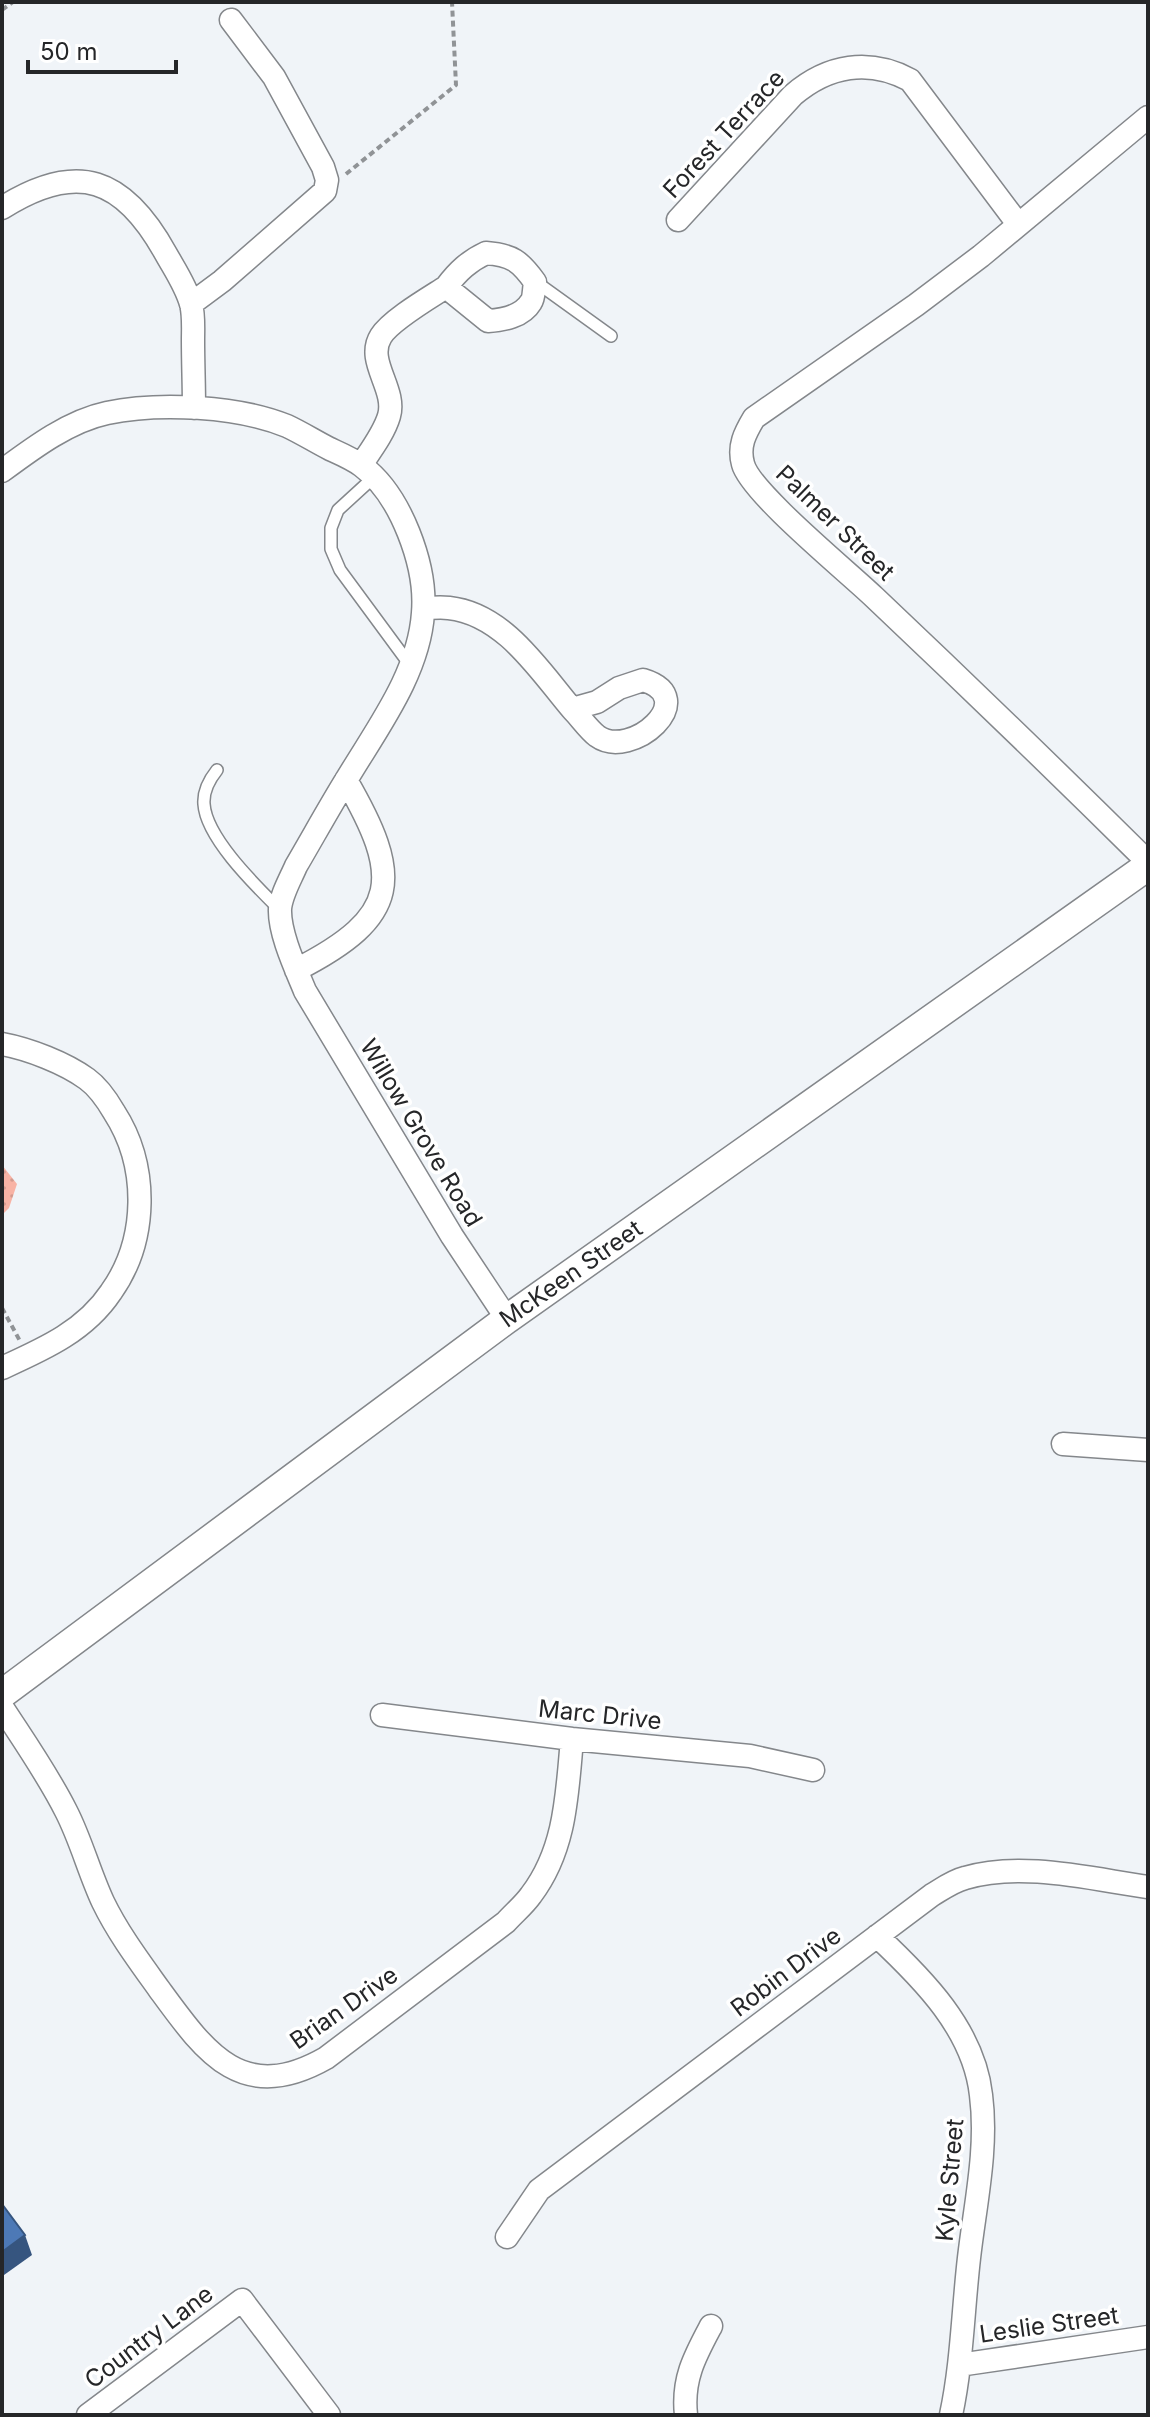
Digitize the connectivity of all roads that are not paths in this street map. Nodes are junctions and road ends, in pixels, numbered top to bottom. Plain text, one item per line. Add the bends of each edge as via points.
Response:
1 (231, 20) dead end
2 (1148, 117) edge
3 (2, 208) edge
4 (678, 220) dead end
5 (1018, 224) junction
6 (535, 282) junction
7 (446, 287) junction
8 (191, 304) junction
9 (611, 336) dead end
10 (194, 408) junction
11 (2, 471) edge
12 (368, 471) junction
13 (424, 608) junction
14 (410, 665) junction
15 (572, 709) dead end
16 (217, 770) dead end
17 (346, 780) junction
18 (1148, 864) edge
19 (280, 911) junction
20 (296, 970) junction
21 (2, 1044) edge
22 (507, 1319) junction
23 (2, 1368) edge
24 (1063, 1444) dead end
25 (1148, 1450) edge
26 (2, 1694) edge
27 (2, 1707) edge
28 (382, 1715) dead end
29 (572, 1739) junction
30 (813, 1770) dead end
31 (1148, 1887) edge
32 (877, 1936) junction
33 (507, 2237) dead end
34 (711, 2326) dead end
35 (1148, 2337) edge
36 (959, 2365) junction
37 (88, 2415) edge
38 (329, 2415) edge
39 (686, 2415) edge
40 (951, 2415) edge

1 - 8 street via 285,95 327,180 325,191
2 - 5 street, Palmer Street
3 - 8 street via 36,189 70,180 110,189 145,221
4 - 5 street, Forest Terrace via 806,84 838,70 874,67 910,80
5 - 18 street, Palmer Street via 916,305 754,418 742,438 743,465 772,503
6 - 7 street via 522,264 504,254 486,253 457,272
6 - 7 street via 531,302 519,313 488,321
6 - 9 lane
7 - 12 street via 389,327 377,346 389,416
8 - 10 street
10 - 11 street via 150,406 105,413 71,426
10 - 12 street via 286,426
12 - 13 street via 407,529
12 - 14 lane via 338,510 331,549 340,570
13 - 14 street
13 - 15 street via 451,608 491,623
14 - 17 street
16 - 19 lane, Willow Grove Road via 205,793 207,819 232,859
17 - 19 street via 296,866
17 - 20 street via 376,838 385,885 378,905 360,927
18 - 22 street, McKeen Street
19 - 20 street, Willow Grove Road
20 - 22 street, Willow Grove Road via 444,1223
21 - 23 street via 88,1079 121,1122 140,1192 136,1237 111,1292 72,1332
22 - 26 street, McKeen Street
24 - 25 street
27 - 29 street, Brian Drive via 67,1813 126,1943 209,2052 262,2076 297,2073 326,2058 506,1922 530,1897 561,1832
28 - 29 street, Marc Drive
29 - 30 street, Marc Drive via 750,1756
31 - 32 street, Robin Drive via 997,1871 963,1878
32 - 33 street, Robin Drive via 539,2190
32 - 36 street, Kyle Street via 914,1971 956,2028 981,2095 983,2141
34 - 39 street via 690,2366
35 - 36 street, Leslie Street
36 - 40 street, Kyle Street
37 - 38 street, Country Lane via 242,2300

